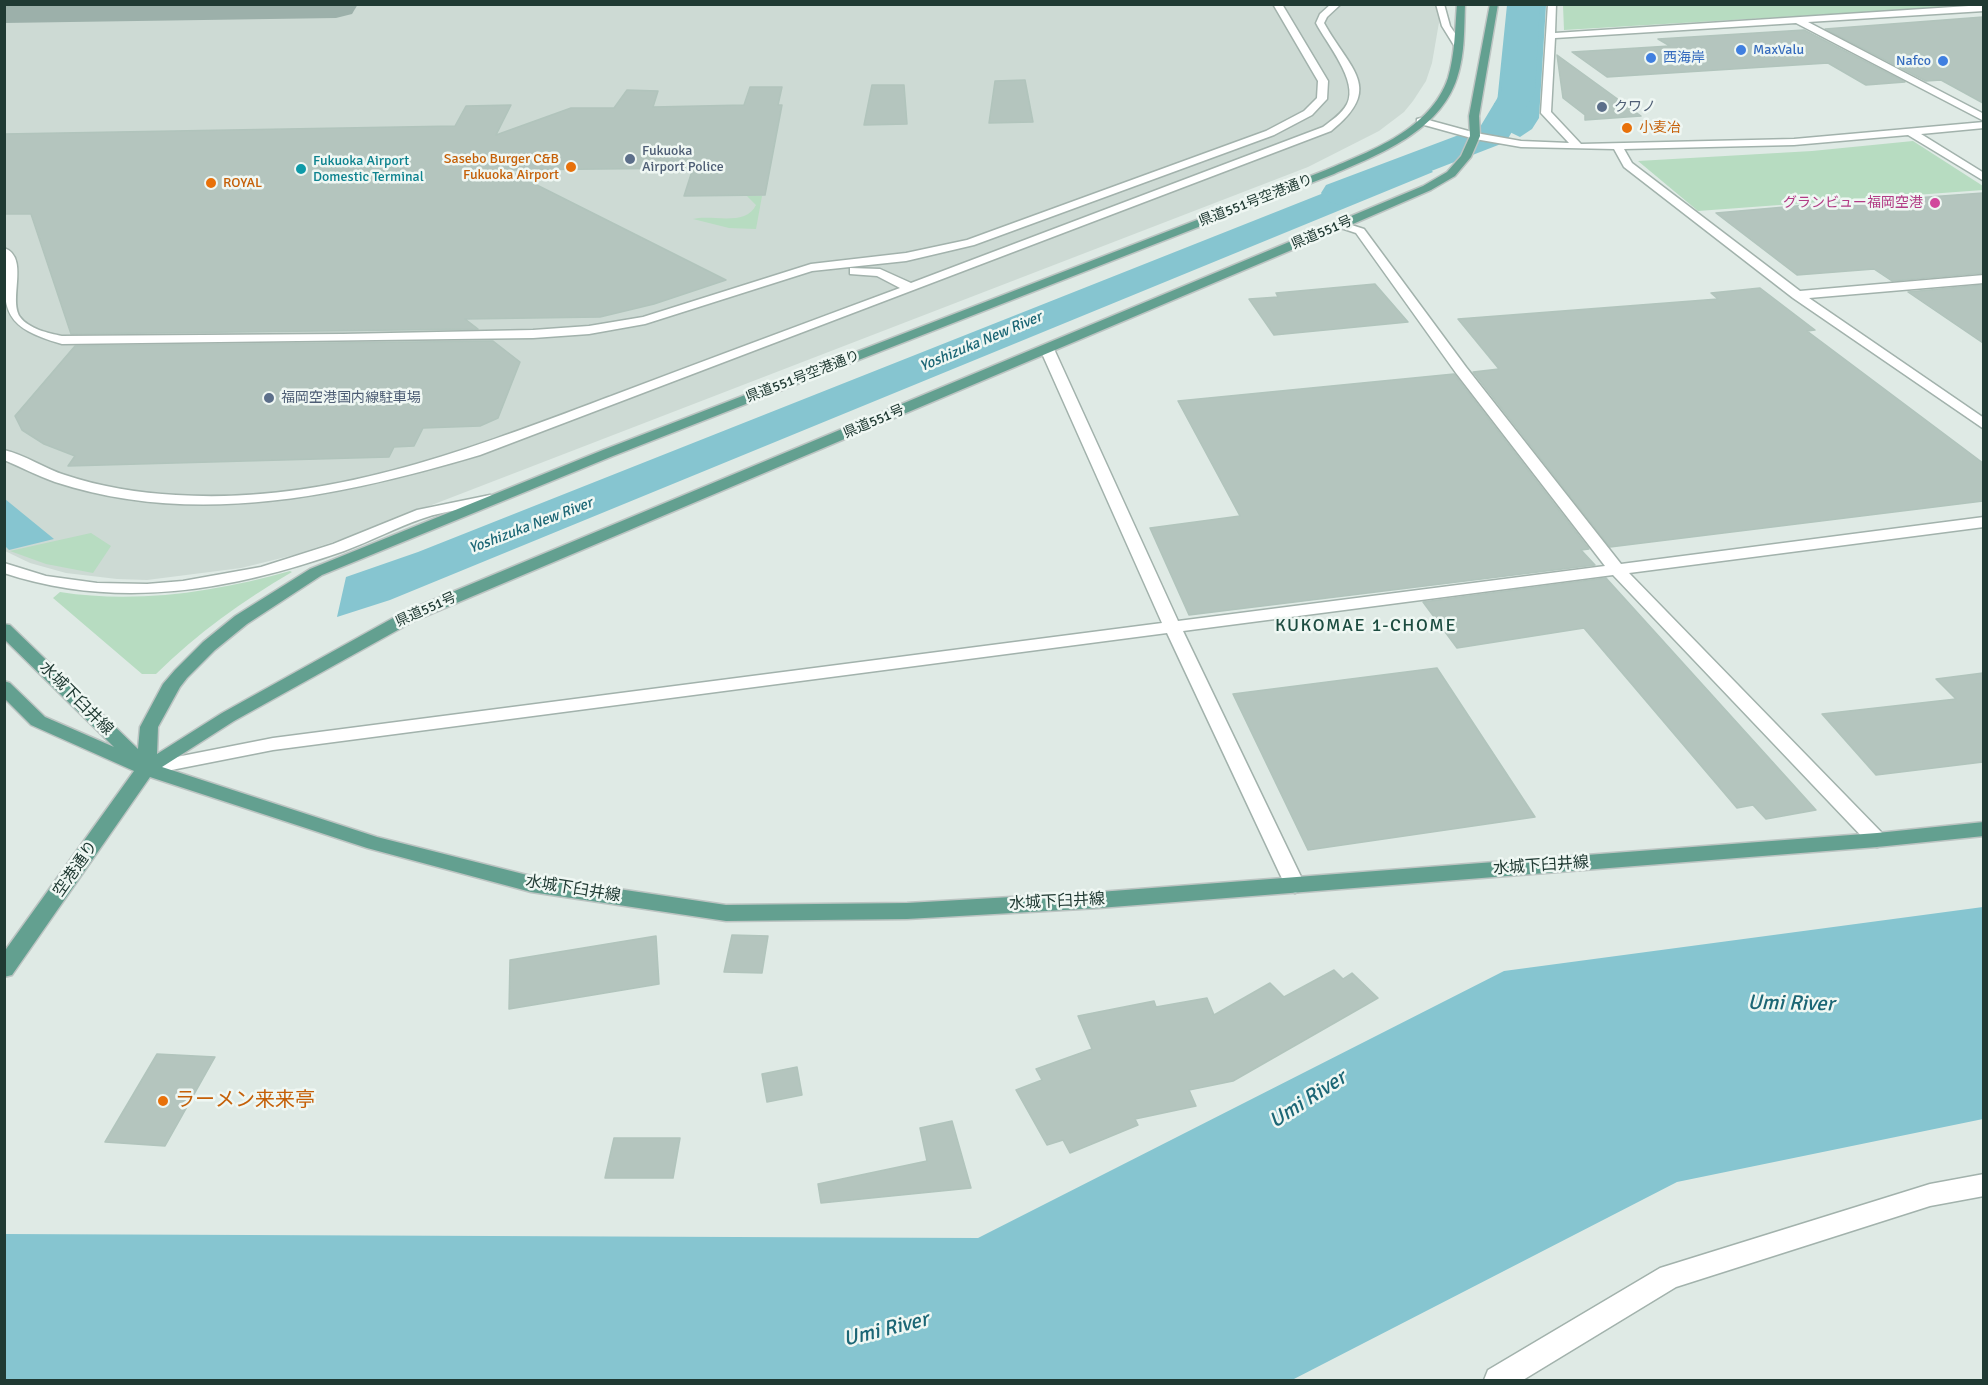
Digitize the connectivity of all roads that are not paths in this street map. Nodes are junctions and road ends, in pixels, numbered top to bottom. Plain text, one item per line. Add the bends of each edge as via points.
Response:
1 (1277, 4) edge
2 (1337, 4) edge
3 (1440, 4) edge
4 (1461, 4) edge
5 (1494, 4) edge
6 (1552, 4) edge
7 (1983, 8) edge
8 (1799, 21) junction
9 (1551, 36) junction
10 (1458, 45) junction
11 (1983, 118) edge
12 (1421, 121) junction
13 (1983, 125) edge
14 (1910, 131) junction
15 (1475, 136) junction
16 (1578, 147) junction
17 (1618, 147) junction
18 (1983, 178) edge
19 (1342, 225) junction
20 (4, 251) edge
21 (1983, 279) edge
22 (911, 288) junction
23 (743, 289) junction
24 (1797, 295) junction
25 (1047, 349) junction
26 (1983, 425) edge
27 (4, 454) edge
28 (490, 500) junction
29 (1983, 522) edge
30 (4, 568) edge
31 (1616, 569) junction
32 (1173, 628) junction
33 (4, 629) edge
34 (4, 687) edge
35 (147, 769) junction
36 (1983, 829) edge
37 (1877, 840) junction
38 (1295, 885) junction
39 (4, 969) edge
40 (1983, 1185) edge
41 (1498, 1380) edge

1 - 23 street via 1323,81 1322,99 1270,133 970,243 906,257 811,268
2 - 22 street via 1320,22 1357,92 1354,105 1344,118 1306,138
3 - 10 street via 1446,27
4 - 10 main road, 県道551号空港通り
5 - 15 main road, 県道551号 via 1474,116
6 - 9 street
7 - 8 street
8 - 9 street
8 - 11 street
9 - 16 street via 1546,112
10 - 12 main road, 県道551号空港通り via 1449,87
12 - 15 street
12 - 28 main road, 県道551号空港通り via 1384,149 1330,172
13 - 14 street
14 - 17 street via 1794,142
14 - 18 street
15 - 16 street via 1521,144
15 - 19 main road, 県道551号 via 1466,157 1451,174
16 - 17 street
17 - 24 street via 1628,165
19 - 25 main road, 県道551号
19 - 31 street via 1360,231 1461,370
20 - 23 street via 11,264 10,305 16,321 33,332 62,340 343,338 590,330 645,320
21 - 24 street
22 - 23 street via 894,278 860,270
22 - 27 street via 475,452 363,484 218,500 150,498 69,483
24 - 26 street
25 - 32 street
25 - 35 main road, 県道551号 via 408,617 228,717
28 - 30 street via 422,513 339,547 264,571 183,586 97,588 44,581
28 - 35 main road, 県道551号空港通り via 316,572 241,620 172,684 149,727
29 - 31 street
31 - 32 street
31 - 37 street
32 - 35 street via 273,744
32 - 38 street
33 - 35 main road, 水城下臼井線
34 - 35 main road, 水城下臼井線 via 38,721
35 - 38 main road, 水城下臼井線 via 374,843 531,884 726,913 907,911
35 - 39 main road, 空港通り
36 - 37 main road, 水城下臼井線
37 - 38 main road, 水城下臼井線
40 - 41 street via 1930,1195 1670,1276

